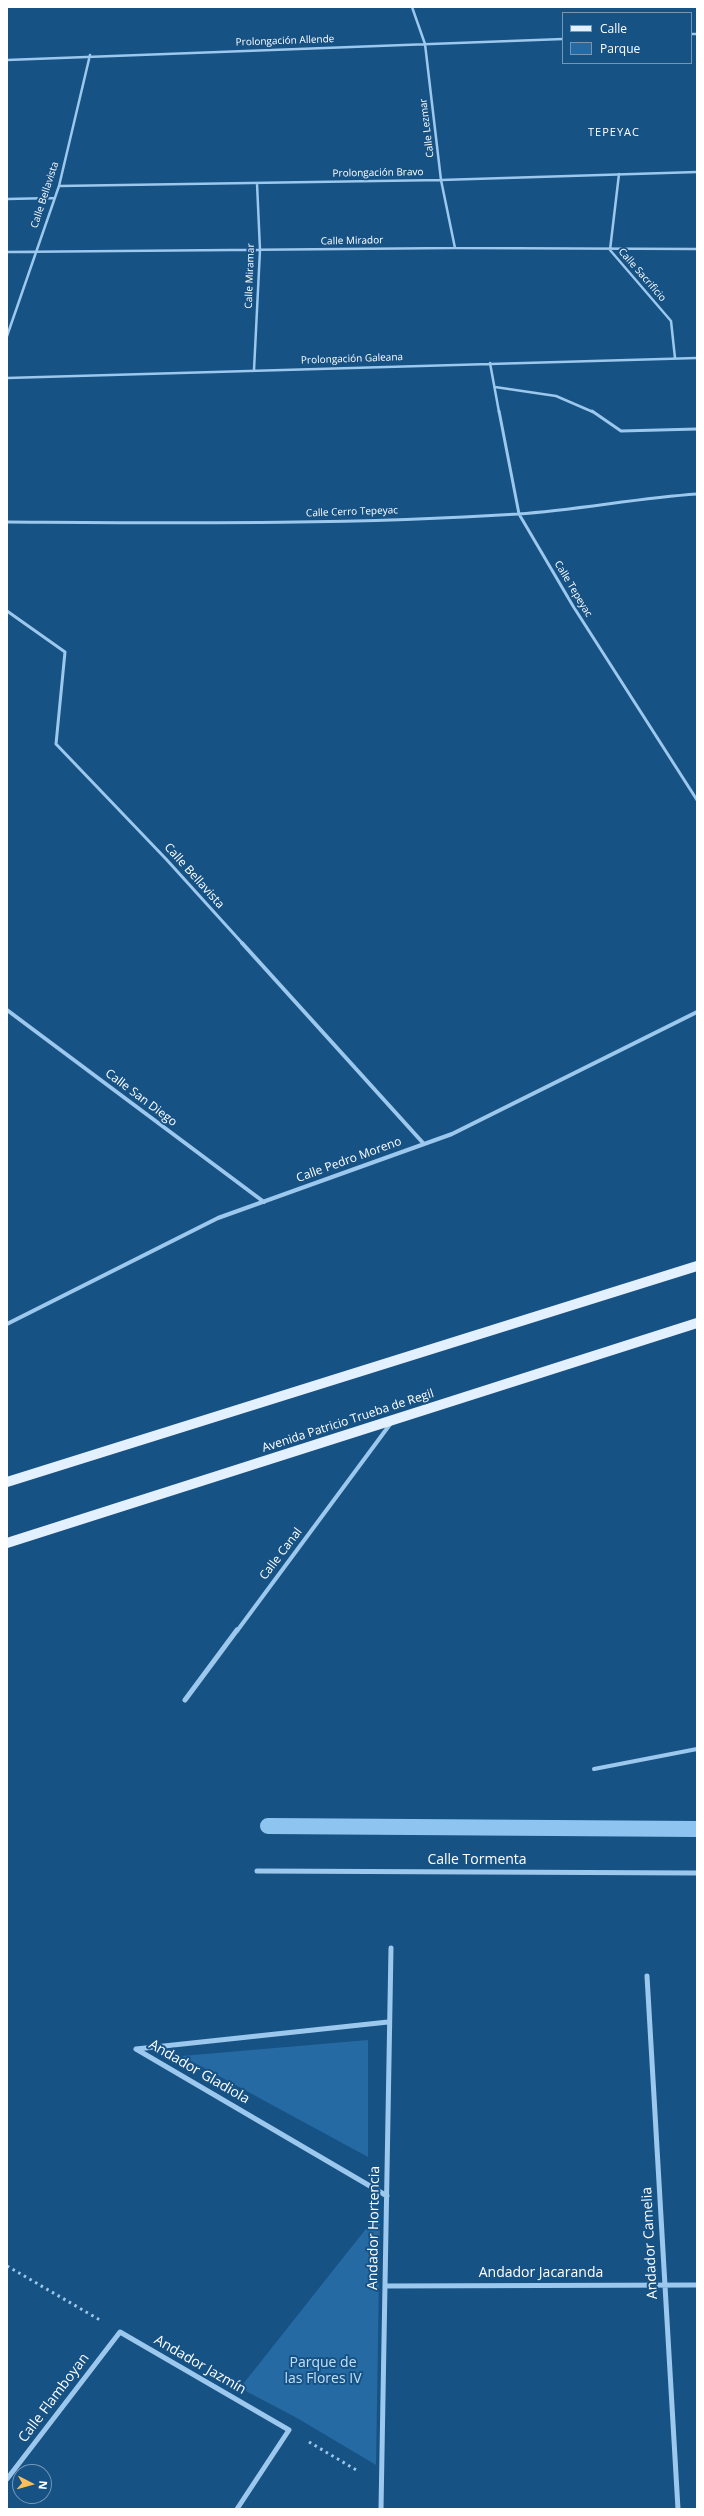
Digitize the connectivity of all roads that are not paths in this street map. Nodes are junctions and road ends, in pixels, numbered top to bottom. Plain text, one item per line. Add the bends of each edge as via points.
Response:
1 (412, 7) edge
2 (562, 39) edge
3 (425, 44) junction
4 (90, 56) junction
5 (7, 60) edge
6 (697, 172) edge
7 (619, 174) junction
8 (441, 180) junction
9 (257, 183) junction
10 (59, 186) junction
11 (7, 198) edge
12 (54, 198) junction
13 (455, 248) junction
14 (697, 249) edge
15 (260, 250) junction
16 (610, 250) junction
17 (7, 252) edge
18 (35, 252) junction
19 (7, 336) edge
20 (675, 358) junction
21 (697, 358) edge
22 (490, 363) junction
23 (254, 370) junction
24 (7, 378) edge
25 (495, 387) junction
26 (697, 429) edge
27 (697, 494) edge
28 (519, 514) junction
29 (7, 522) edge
30 (7, 611) edge
31 (697, 800) edge
32 (7, 1010) edge
33 (697, 1012) edge
34 (424, 1144) junction
35 (264, 1202) junction
36 (697, 1266) edge
37 (697, 1323) edge
38 (7, 1324) edge
39 (394, 1420) junction
40 (7, 1482) edge
41 (7, 1543) edge
42 (185, 1700) dead end
43 (697, 1749) edge
44 (594, 1769) dead end
45 (258, 1870) dead end
46 (697, 1873) edge
47 (391, 1948) dead end
48 (647, 1976) dead end
49 (388, 2022) junction
50 (387, 2196) junction
51 (664, 2284) junction
52 (697, 2285) edge
53 (385, 2286) junction
54 (120, 2332) joint
55 (7, 2479) edge
56 (237, 2509) edge
57 (381, 2509) edge
58 (678, 2509) edge

1 - 3 street, Calle Lezmar
2 - 3 street, Prolongación Allende
3 - 4 street, Prolongación Allende
3 - 8 street, Calle Lezmar
4 - 5 street, Prolongación Allende
4 - 10 street, Calle Bellavista
6 - 7 street, Prolongación Bravo
7 - 8 street, Prolongación Bravo
7 - 16 street, Calle Sacrificio
8 - 9 street, Prolongación Bravo
8 - 13 street, Calle Lezmar
9 - 10 street, Prolongación Bravo
9 - 15 street, Calle Miramar
10 - 12 street, Calle Bellavista
11 - 12 street
12 - 18 street, Calle Bellavista
13 - 15 street, Calle Mirador
13 - 16 street, Calle Mirador
14 - 16 street, Calle Mirador
15 - 18 street, Calle Mirador
15 - 23 street, Calle Miramar
16 - 20 street, Calle Sacrificio via 671,321
17 - 18 street, Calle Mirador
18 - 19 street, Calle Bellavista
20 - 21 street, Prolongación Galeana
20 - 22 street, Prolongación Galeana
22 - 23 street, Prolongación Galeana
22 - 25 street, Calle Tepeyac
23 - 24 street, Prolongación Galeana
25 - 26 street via 556,396 591,411 621,431
25 - 28 street, Calle Tepeyac
27 - 28 street, Calle Cerro Tepeyac via 657,496
28 - 29 street, Calle Cerro Tepeyac via 219,524
28 - 31 street, Calle Tepeyac via 573,606
30 - 34 street, Calle Bellavista via 65,652 56,744 166,859
32 - 35 street, Calle San Diego
33 - 34 street, Calle Pedro Moreno via 452,1134
34 - 35 street, Calle Pedro Moreno
35 - 38 street, Calle Pedro Moreno via 218,1218
36 - 40 main road
37 - 39 main road, Avenida Patricio Trueba de Regil
39 - 41 main road, Avenida Patricio Trueba de Regil
39 - 42 street, Calle Canal
43 - 44 lane
45 - 46 street, Calle Tormenta
47 - 49 street, Andador Hortencia
48 - 51 street, Andador Camelia
49 - 50 street, Andador Hortencia
49 - 50 street, Andador Gladiola via 136,2049
50 - 53 street, Andador Hortencia
51 - 52 street, Andador Jacaranda
51 - 53 street, Andador Jacaranda
51 - 58 street, Andador Camelia
53 - 57 street, Andador Hortencia
54 - 55 street, Calle Flamboyan
54 - 56 street, Andador Jazmín via 289,2430

